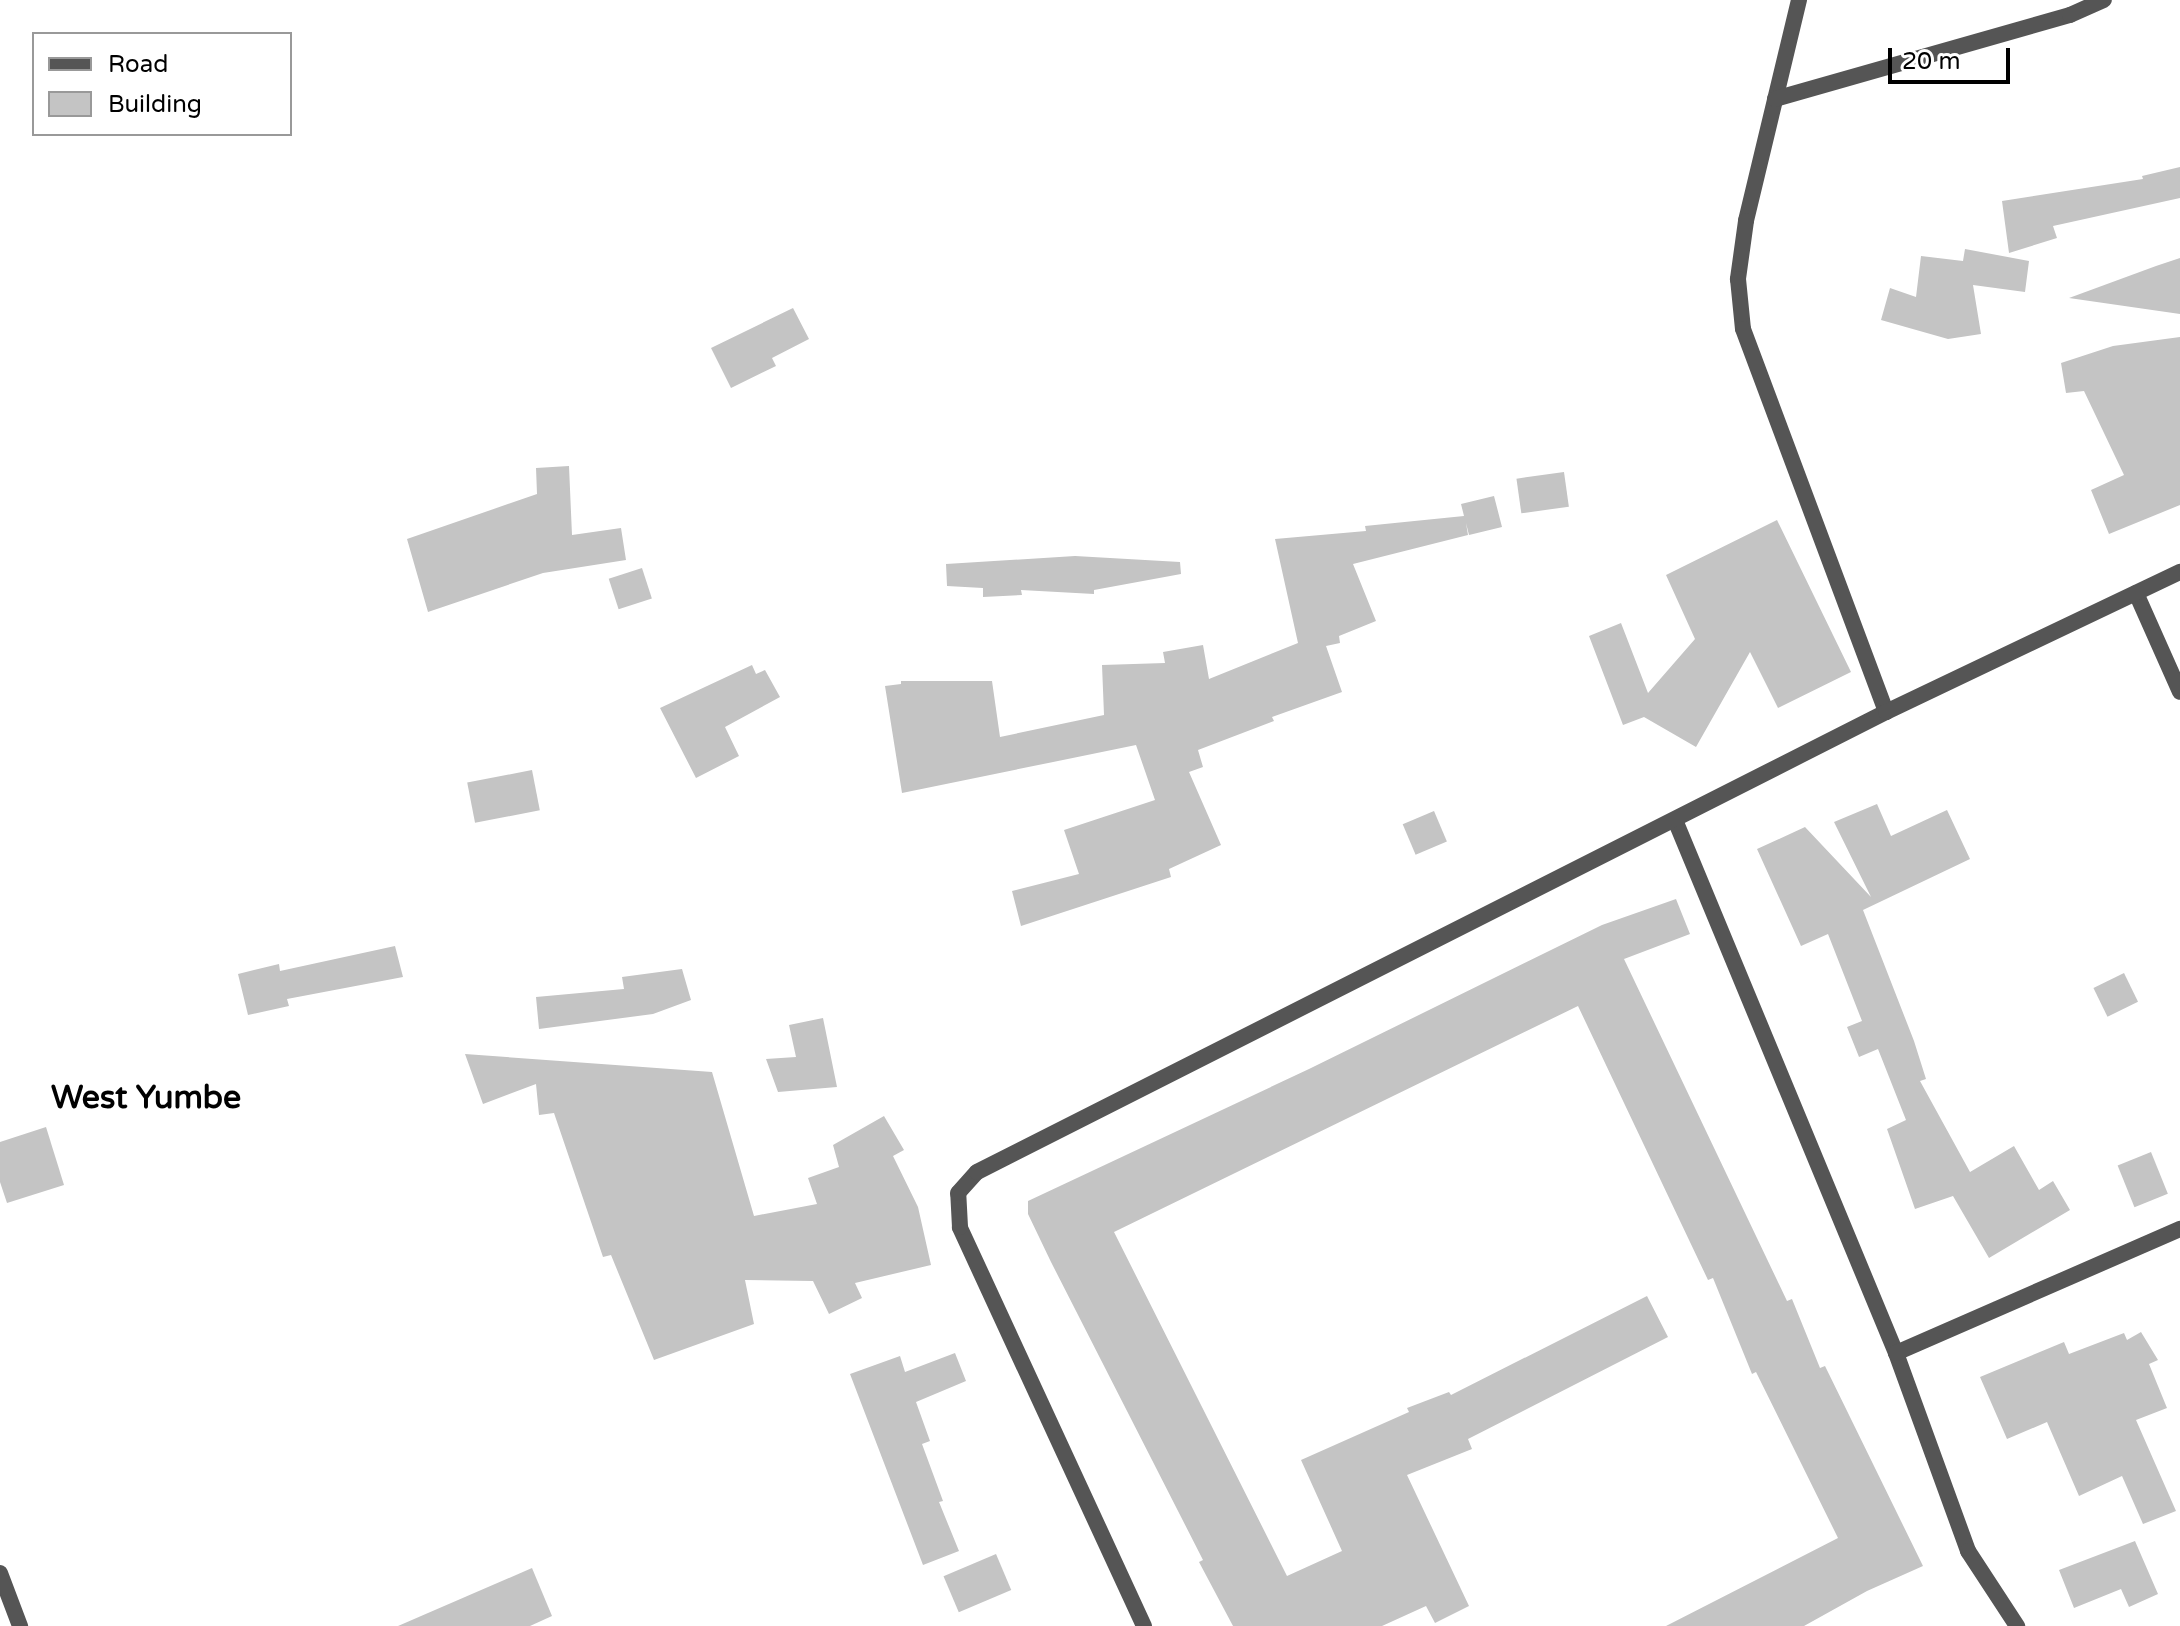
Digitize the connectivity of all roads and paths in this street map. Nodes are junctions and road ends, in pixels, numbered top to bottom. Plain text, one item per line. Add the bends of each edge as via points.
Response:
1 (1799, 0) edge
2 (2104, 0) edge
3 (1775, 99) junction
4 (2180, 572) edge
5 (2136, 593) junction
6 (2180, 692) edge
7 (1886, 712) junction
8 (1675, 820) junction
9 (2180, 1229) edge
10 (1896, 1353) junction
11 (0, 1573) edge
12 (20, 1626) edge
13 (1144, 1626) edge
14 (2017, 1626) edge

1 - 3 street
2 - 3 street via 2070,15
3 - 7 street via 1746,221 1738,279 1743,329
4 - 5 street
5 - 6 street
5 - 7 street
7 - 8 street
8 - 10 street
8 - 13 street via 977,1172 958,1193 960,1227
9 - 10 street
10 - 14 street via 1968,1551
11 - 12 street

